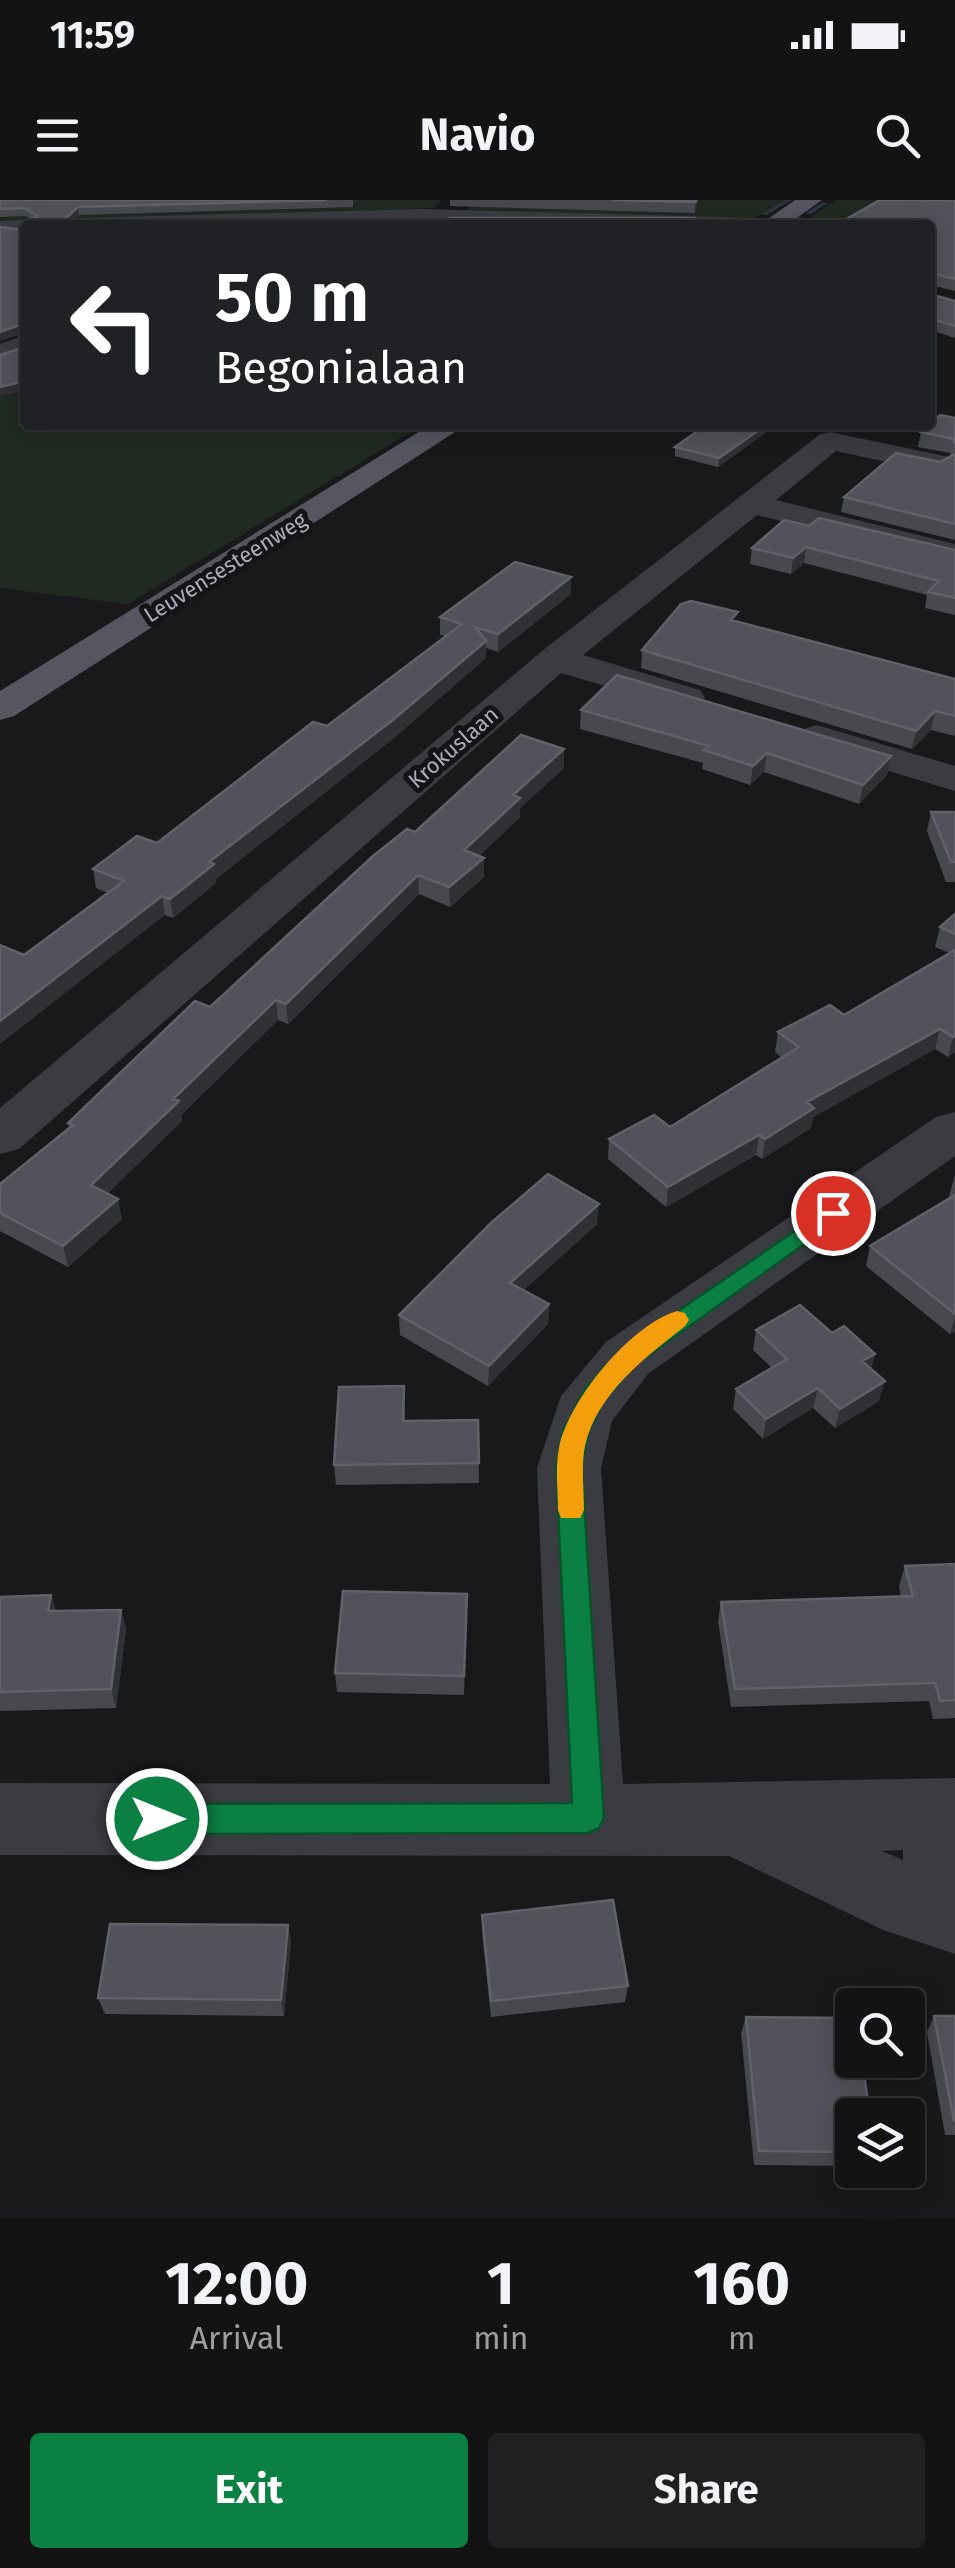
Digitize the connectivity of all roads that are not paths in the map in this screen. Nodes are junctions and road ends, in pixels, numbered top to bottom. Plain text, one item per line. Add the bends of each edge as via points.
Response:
1 (811, 200) edge
2 (451, 208) edge
3 (606, 219) junction
4 (226, 220) edge
5 (614, 220) edge
6 (631, 220) edge
7 (779, 220) edge
8 (443, 430) edge
9 (938, 464) edge
10 (753, 504) junction
11 (955, 554) edge
12 (555, 659) junction
13 (0, 708) edge
14 (726, 710) edge
15 (784, 728) edge
16 (955, 779) edge
17 (955, 1130) edge
18 (0, 1136) edge
19 (955, 1813) edge
20 (588, 1818) junction
21 (0, 1820) edge
22 (732, 1820) junction
23 (955, 1824) edge
24 (955, 1896) edge
25 (955, 1915) edge

1 - 7 main road
2 - 3 street
2 - 4 street
3 - 5 street
3 - 6 street
8 - 13 main road, Leuvensesteenweg
9 - 10 street, Krokuslaan via 830,441
10 - 11 street
10 - 12 street, Krokuslaan
12 - 14 street
12 - 18 street, Krokuslaan
15 - 16 street
17 - 20 street via 653,1336 608,1378 583,1413 569,1468
19 - 22 street
20 - 21 street
20 - 22 street
22 - 25 street via 910,1903
23 - 24 street via 940,1858

